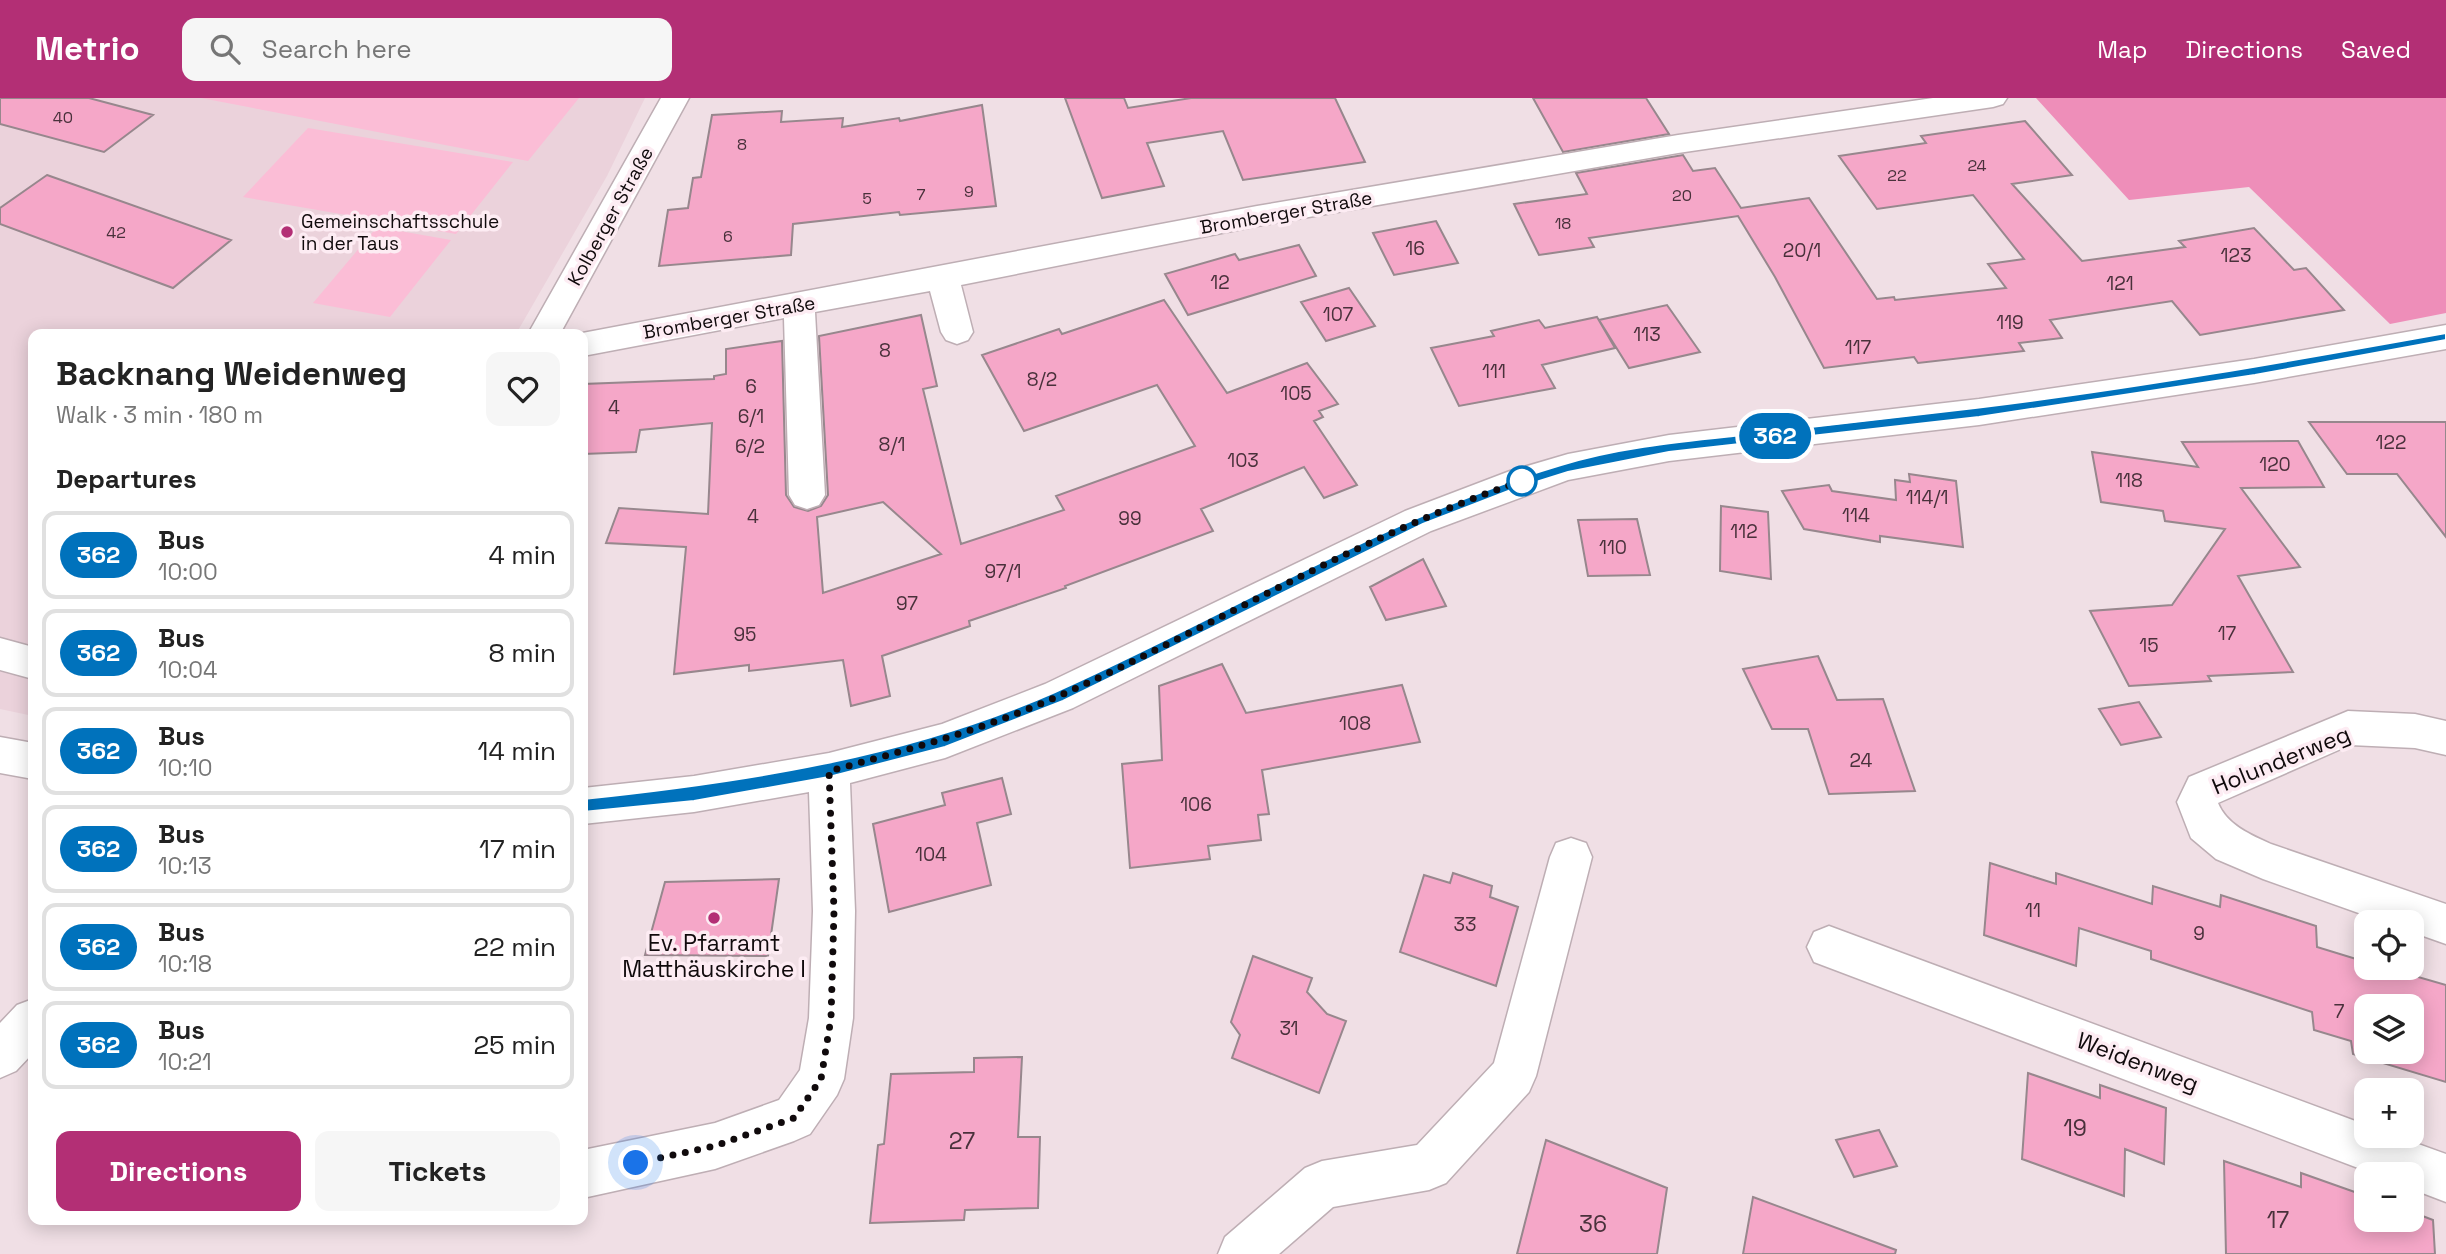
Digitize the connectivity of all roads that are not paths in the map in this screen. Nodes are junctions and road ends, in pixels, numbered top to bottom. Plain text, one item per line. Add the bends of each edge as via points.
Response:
1 (675, 98) edge
2 (1993, 98) edge
3 (1913, 103) edge
4 (943, 278) junction
5 (799, 304) junction
6 (547, 329) edge
7 (957, 332) dead end
8 (2446, 337) edge
9 (588, 343) edge
10 (807, 495) dead end
11 (0, 654) edge
12 (28, 662) edge
13 (2446, 738) edge
14 (0, 755) edge
15 (28, 760) edge
16 (829, 771) junction
17 (588, 804) edge
18 (1571, 857) dead end
19 (2446, 924) edge
20 (1829, 947) dead end
21 (28, 1026) edge
22 (0, 1055) edge
23 (588, 1173) edge
24 (2446, 1178) edge
25 (1260, 1228) edge

1 - 6 street, Kolberger Straße
2 - 3 street, Bromberger Straße
3 - 4 street, Bromberger Straße via 1257,216
4 - 5 street, Bromberger Straße
4 - 7 street
5 - 9 street, Bromberger Straße
5 - 10 street
8 - 16 street via 1979,412 1669,448 1568,467 1418,521 1059,696 945,741
11 - 12 street
13 - 19 street, Holunderweg via 2415,731 2348,728 2217,783 2203,790 2197,802 2206,825 2231,846
14 - 15 street
16 - 17 street via 694,794 646,785
16 - 23 street via 834,911 831,1018 821,1079 794,1118 715,1146
18 - 25 street via 1513,1076 1429,1166 1322,1185
20 - 24 street, Weidenweg
21 - 22 street

